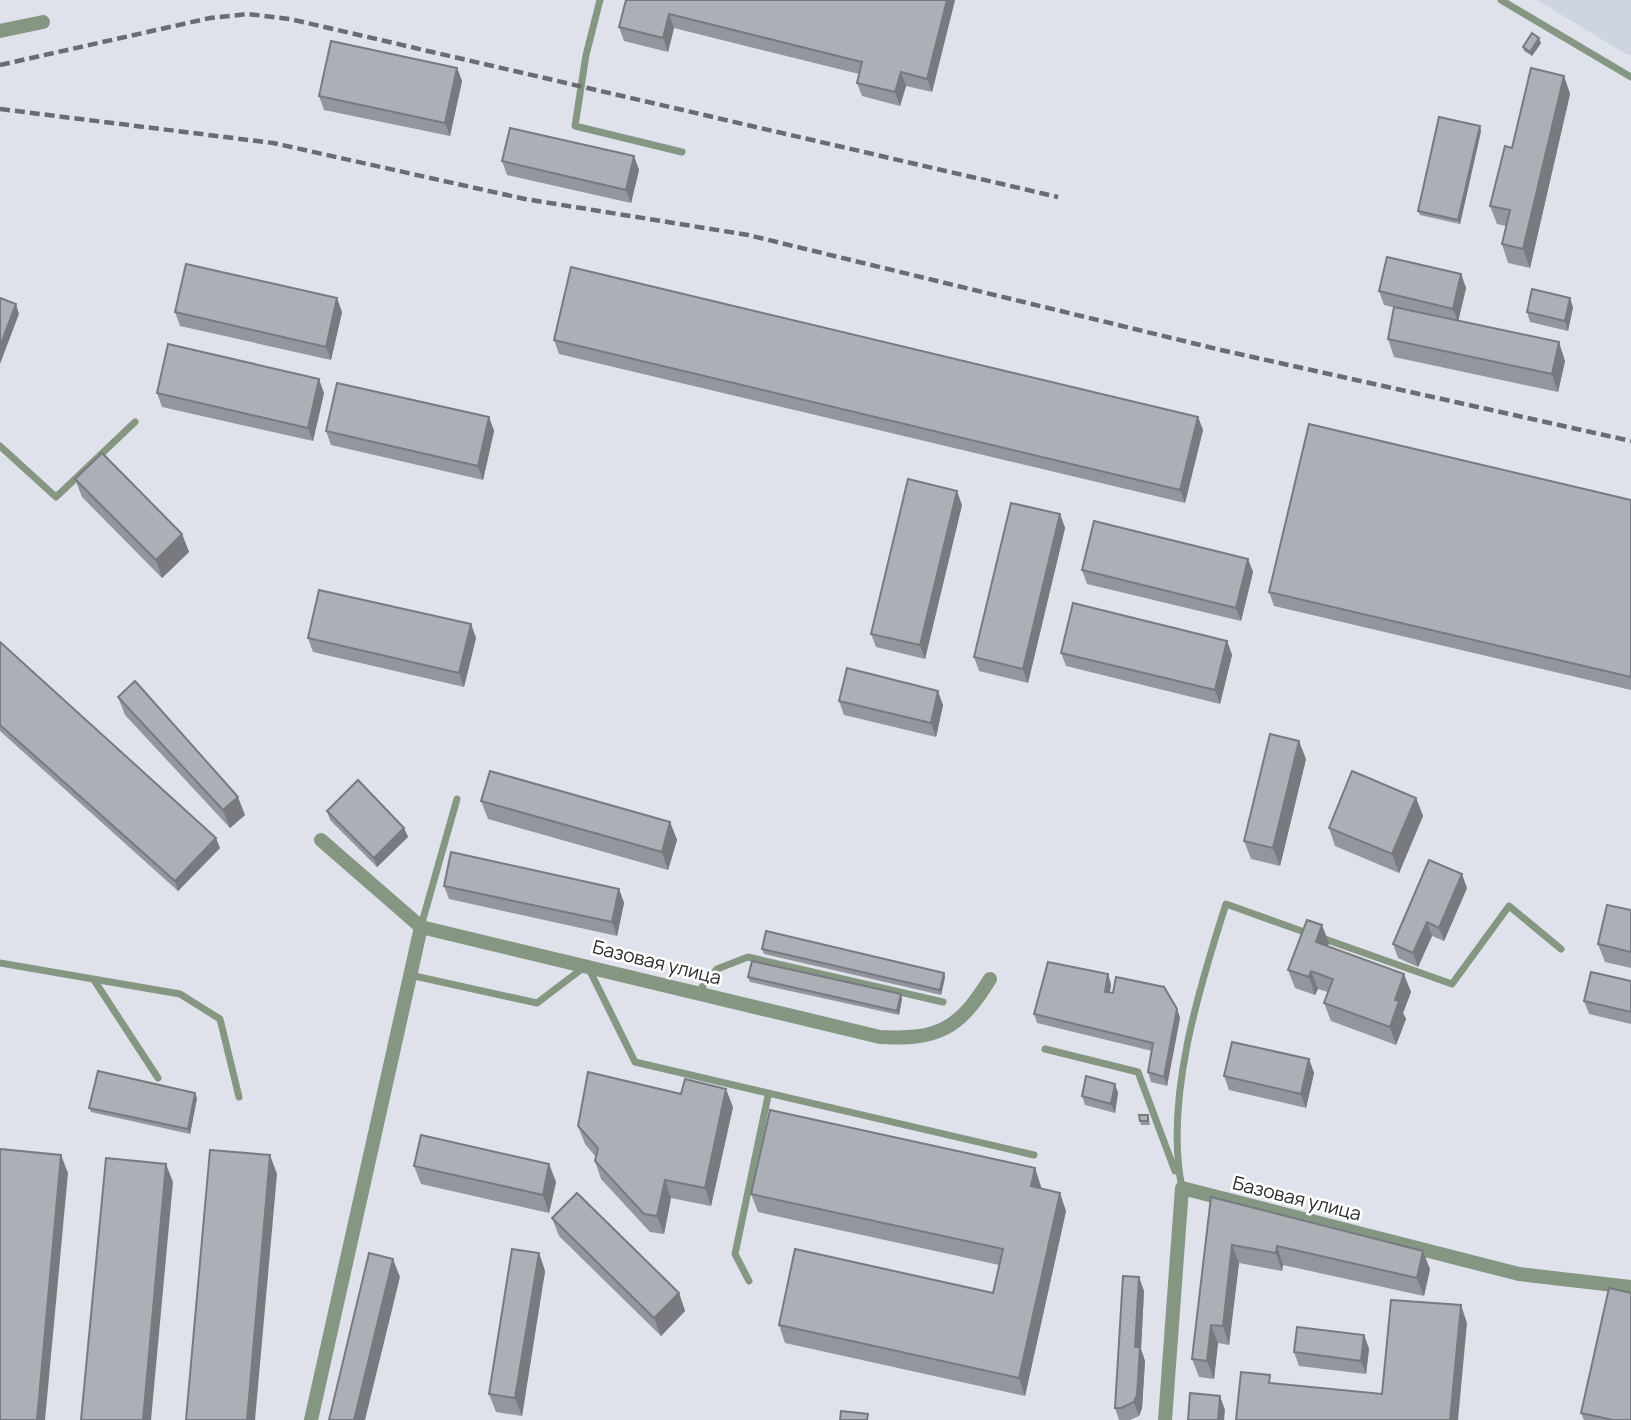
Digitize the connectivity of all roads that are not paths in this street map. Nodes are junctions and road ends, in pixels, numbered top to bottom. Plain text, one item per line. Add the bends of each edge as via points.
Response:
1 (600, 0) edge
2 (1501, 0) edge
3 (43, 22) dead end
4 (0, 31) edge
5 (1631, 78) edge
6 (682, 152) dead end
7 (135, 422) dead end
8 (0, 446) edge
9 (457, 799) dead end
10 (321, 841) dead end
11 (421, 927) junction
12 (1561, 949) dead end
13 (0, 963) edge
14 (587, 965) junction
15 (410, 975) junction
16 (990, 979) dead end
17 (94, 980) junction
18 (698, 992) junction
19 (943, 1002) dead end
20 (1045, 1049) dead end
21 (158, 1078) dead end
22 (768, 1096) junction
23 (239, 1097) dead end
24 (1034, 1155) dead end
25 (1182, 1188) junction
26 (749, 1281) dead end
27 (1631, 1287) edge
28 (311, 1420) edge
29 (1165, 1420) edge

1 - 6 lane via 575,126
2 - 5 lane
3 - 4 street
7 - 8 lane via 56,497
9 - 11 lane
10 - 11 street, Базовая улица
11 - 14 street, Базовая улица
11 - 15 street
12 - 25 lane via 1509,906 1452,984 1226,904 1204,973 1178,1100 1176,1157
13 - 17 lane
14 - 15 lane via 537,1003
14 - 18 street, Базовая улица
14 - 22 lane via 635,1062
15 - 28 street
16 - 18 street, Базовая улица via 973,1006 945,1030 916,1039 880,1037
17 - 21 lane
17 - 23 lane via 180,994 219,1019
18 - 19 lane via 717,969 748,957
20 - 25 lane via 1138,1072
22 - 24 lane
22 - 26 lane via 735,1254
25 - 27 street, Базовая улица via 1519,1274
25 - 29 street

